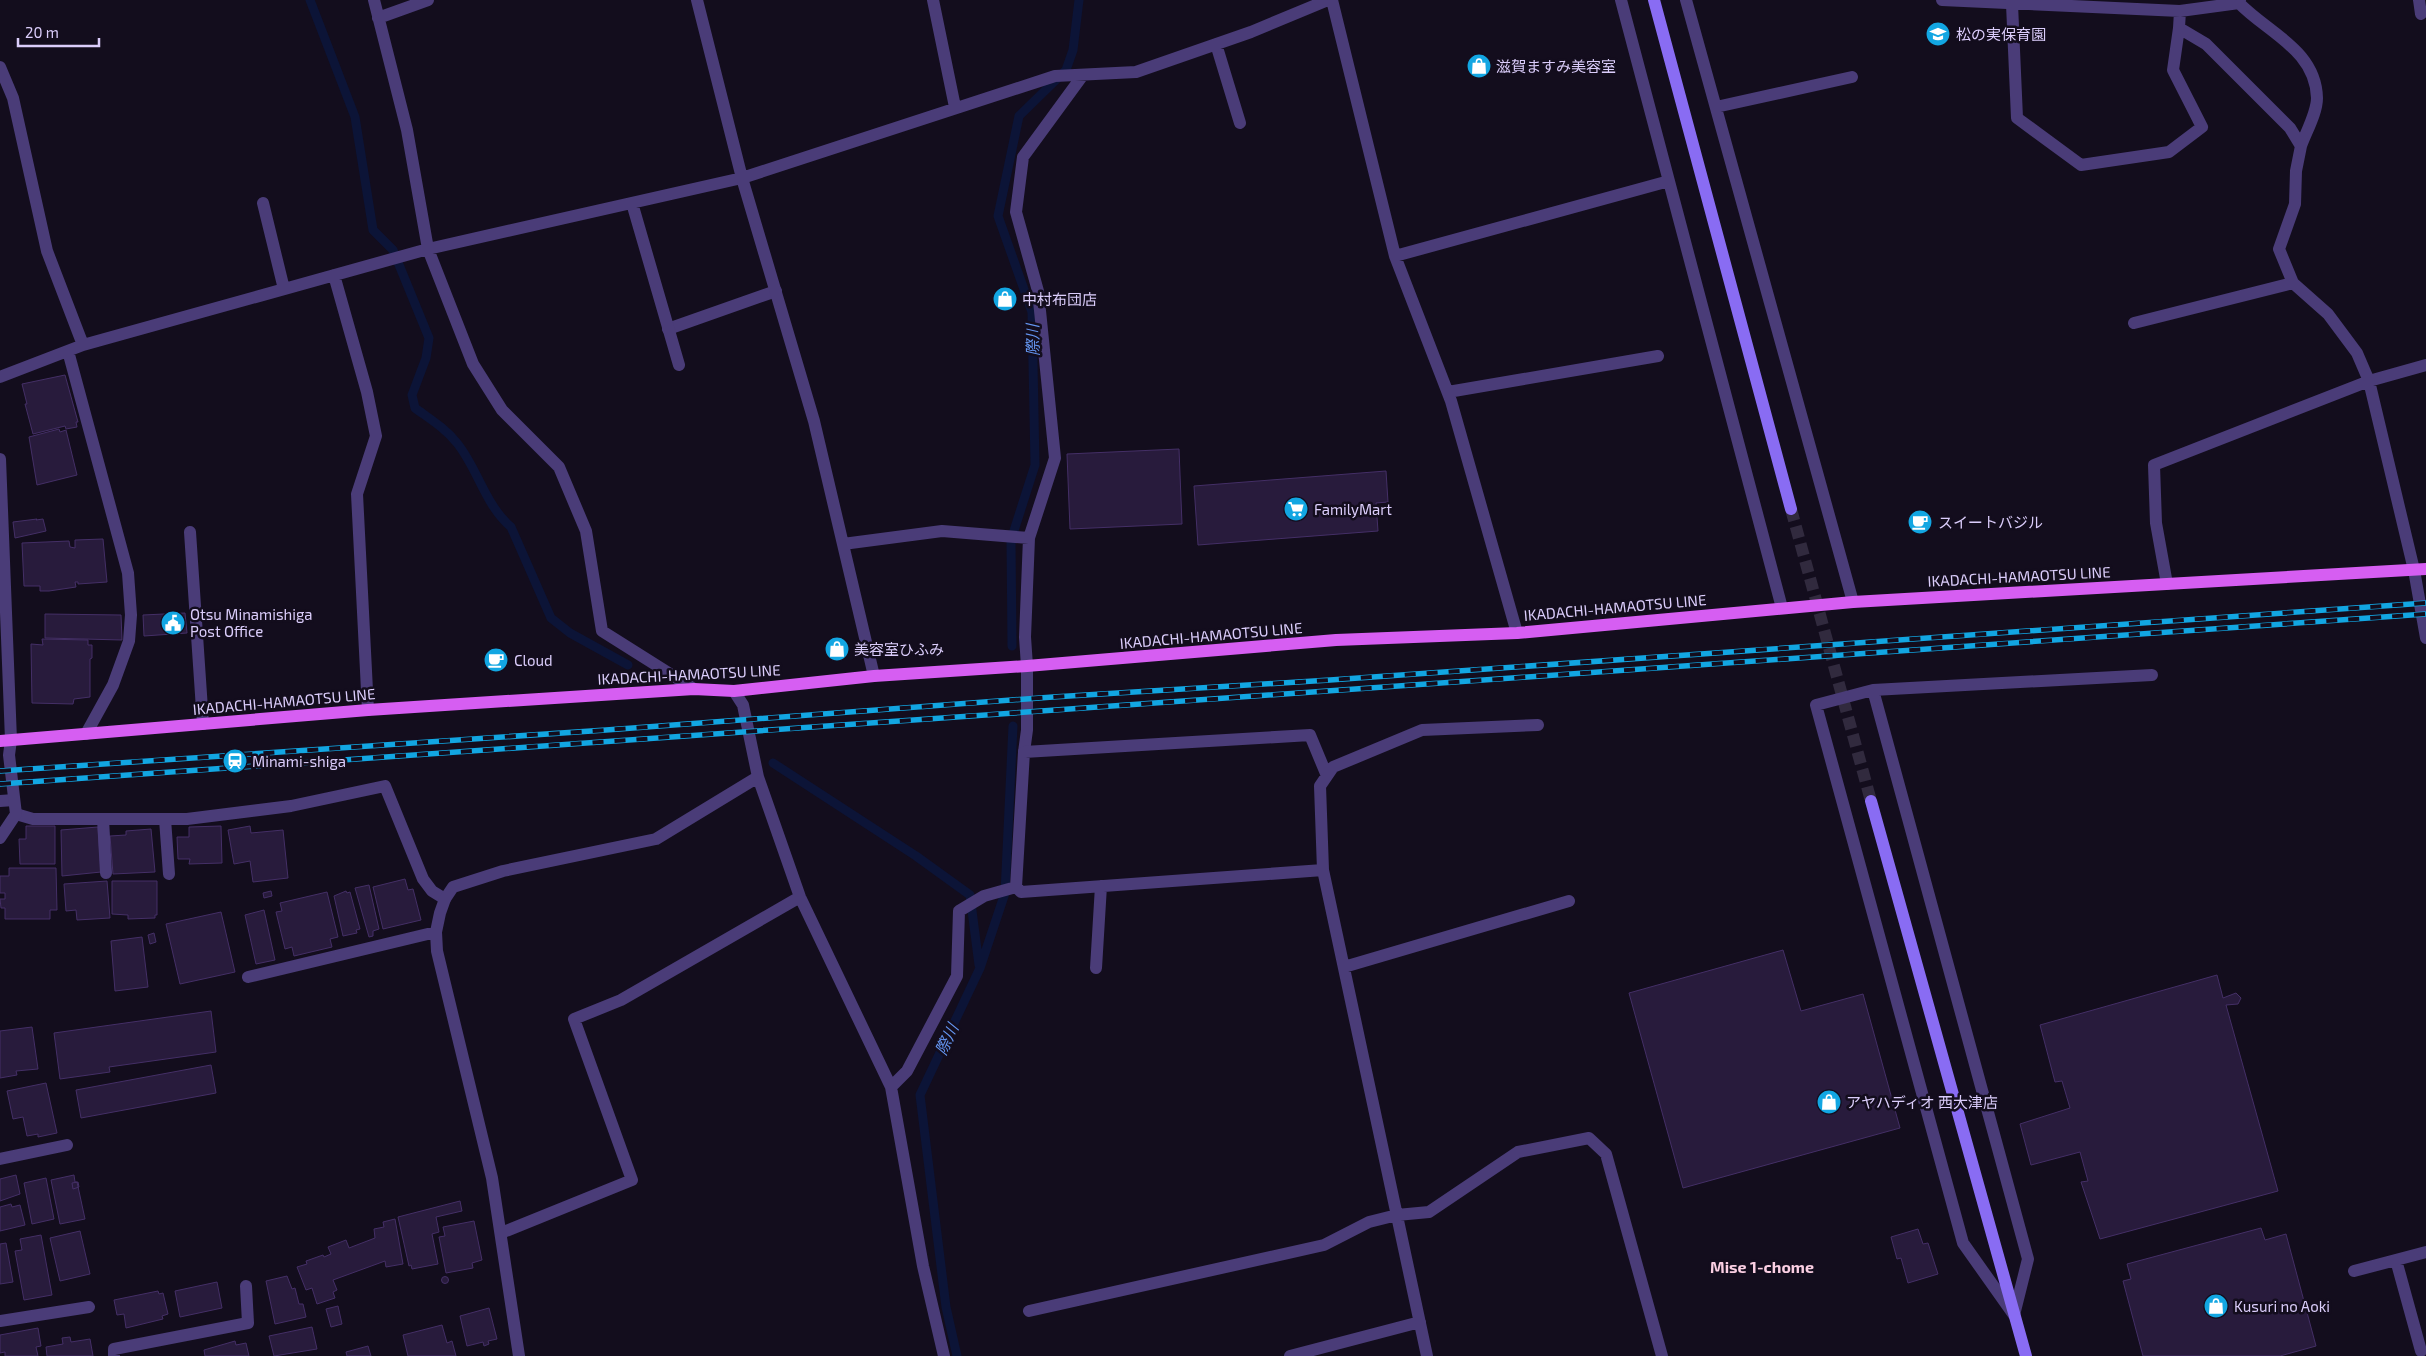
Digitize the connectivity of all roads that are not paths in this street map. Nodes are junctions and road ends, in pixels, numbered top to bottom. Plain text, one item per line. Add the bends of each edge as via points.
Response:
1 (374, 0) edge
2 (428, 0) edge
3 (697, 0) edge
4 (933, 0) edge
5 (1328, 0) edge
6 (1332, 0) edge
7 (1621, 0) edge
8 (1654, 0) edge
9 (1686, 0) edge
10 (1942, 0) edge
11 (2419, 0) edge
12 (2240, 2) edge
13 (2012, 4) junction
14 (2180, 11) junction
15 (2421, 14) dead end
16 (378, 18) junction
17 (2179, 28) junction
18 (1216, 44) junction
19 (0, 67) edge
20 (1082, 75) junction
21 (1852, 77) dead end
22 (956, 107) junction
23 (1716, 107) junction
24 (1240, 123) dead end
25 (2301, 146) junction
26 (742, 178) junction
27 (1669, 181) junction
28 (263, 203) dead end
29 (632, 203) junction
30 (428, 249) junction
31 (1394, 256) junction
32 (334, 275) junction
33 (2293, 283) junction
34 (284, 289) junction
35 (776, 291) junction
36 (2134, 323) dead end
37 (668, 329) junction
38 (83, 345) junction
39 (68, 352) junction
40 (1658, 356) dead end
41 (679, 365) dead end
42 (2426, 365) edge
43 (0, 378) edge
44 (2368, 381) junction
45 (1448, 392) junction
46 (0, 459) edge
47 (1791, 509) tunnel mouth
48 (190, 532) dead end
49 (1028, 538) junction
50 (843, 544) junction
51 (2420, 569) edge
52 (2167, 584) junction
53 (1853, 602) junction
54 (1782, 608) junction
55 (1516, 633) junction
56 (2426, 638) edge
57 (1028, 666) junction
58 (2152, 675) dead end
59 (874, 676) junction
60 (694, 689) junction
61 (1873, 690) junction
62 (734, 691) junction
63 (368, 710) junction
64 (202, 724) junction
65 (1538, 725) dead end
66 (86, 734) junction
67 (6, 740) edge
68 (1024, 752) junction
69 (1326, 776) junction
70 (758, 777) junction
71 (14, 800) junction
72 (0, 801) edge
73 (1871, 801) tunnel mouth
74 (16, 814) junction
75 (103, 819) junction
76 (165, 819) junction
77 (0, 838) edge
78 (1323, 870) junction
79 (106, 873) dead end
80 (169, 874) dead end
81 (1101, 886) junction
82 (1015, 887) junction
83 (800, 897) junction
84 (445, 899) junction
85 (1569, 901) dead end
86 (436, 932) junction
87 (1344, 967) junction
88 (1096, 968) dead end
89 (248, 977) dead end
90 (890, 1087) junction
91 (67, 1145) dead end
92 (0, 1159) edge
93 (1397, 1215) junction
94 (501, 1233) junction
95 (2426, 1252) edge
96 (2396, 1260) junction
97 (2354, 1271) dead end
98 (246, 1286) dead end
99 (89, 1307) dead end
100 (1029, 1311) dead end
101 (2014, 1315) junction
102 (0, 1322) edge
103 (1420, 1322) junction
104 (2421, 1351) dead end
105 (114, 1356) edge
106 (520, 1356) edge
107 (944, 1356) edge
108 (1290, 1356) edge
109 (1427, 1356) edge
110 (1662, 1356) edge
111 (2026, 1356) edge

1 - 16 street
2 - 16 street
3 - 26 street
4 - 22 street
5 - 18 street
6 - 31 street
7 - 27 street
8 - 47 street
9 - 23 street
10 - 13 street
11 - 15 street
12 - 14 street
12 - 25 street via 2251,15 2300,53 2311,73 2317,99
13 - 14 street
13 - 17 street via 2017,118 2081,165 2169,152 2202,126 2173,70
14 - 17 street
16 - 30 street via 407,130
17 - 25 street via 2206,44 2290,128
18 - 20 street via 1136,72
18 - 24 street
19 - 38 street via 13,98 47,251
20 - 22 street via 1055,76
20 - 49 street via 1022,157 1016,212 1038,291 1055,458
21 - 23 street
22 - 26 street
23 - 53 street
25 - 33 street via 2294,204 2279,249
26 - 29 street
26 - 35 street
27 - 31 street
27 - 54 street
28 - 34 street
29 - 30 street
29 - 37 street
30 - 32 street
30 - 60 street via 473,364 502,410 559,468 586,531 602,632
31 - 45 street
32 - 34 street
32 - 63 street via 376,436 357,494
33 - 36 street
33 - 44 street via 2328,314 2357,353
34 - 38 street
35 - 37 street
35 - 50 street via 814,421
37 - 41 street
38 - 39 street
39 - 43 street
39 - 66 street via 128,573 131,615 129,641 113,685
40 - 45 street
42 - 44 street
44 - 51 street
44 - 52 street via 2154,465 2156,524
45 - 55 street
46 - 67 street
48 - 64 street
49 - 50 street via 942,531
49 - 57 street via 1025,637
50 - 59 street
51 - 52 main road, IKADACHI-HAMAOTSU LINE
51 - 56 street
52 - 53 main road, IKADACHI-HAMAOTSU LINE
53 - 54 main road, IKADACHI-HAMAOTSU LINE
54 - 55 main road, IKADACHI-HAMAOTSU LINE
55 - 57 main road, IKADACHI-HAMAOTSU LINE via 1336,640
57 - 59 main road, IKADACHI-HAMAOTSU LINE
57 - 68 street
58 - 61 street
59 - 62 main road, IKADACHI-HAMAOTSU LINE
60 - 62 main road, IKADACHI-HAMAOTSU LINE
60 - 63 main road, IKADACHI-HAMAOTSU LINE
61 - 101 street via 2028,1259
61 - 101 street via 1816,705 1963,1244
62 - 70 street via 742,705
63 - 64 main road, IKADACHI-HAMAOTSU LINE
64 - 66 main road, IKADACHI-HAMAOTSU LINE
65 - 69 street via 1422,730 1333,767
66 - 67 main road, IKADACHI-HAMAOTSU LINE
67 - 71 street
68 - 69 street via 1310,735
68 - 82 street
69 - 78 street via 1320,786
70 - 83 street
70 - 84 street via 656,839 502,871 453,887
71 - 72 street
71 - 74 street
73 - 101 street
74 - 75 street via 33,819
74 - 77 street
75 - 76 street
75 - 79 street
76 - 80 street
76 - 84 street via 290,806 385,786 423,880
78 - 81 street
78 - 87 street
81 - 82 street via 1020,892
81 - 88 street
82 - 90 street via 986,895 959,911 957,976 907,1071
83 - 90 street
83 - 94 street via 621,1000 574,1019 632,1180
84 - 86 street
85 - 87 street
86 - 89 street
86 - 94 street via 441,974 492,1178
87 - 93 street
90 - 107 street via 923,1266
91 - 92 street
93 - 100 street via 1369,1222 1324,1245
93 - 103 street
93 - 110 street via 1429,1212 1518,1152 1590,1138 1606,1154
94 - 106 street
95 - 96 street
96 - 97 street
96 - 104 street
98 - 105 street via 248,1323 114,1349
99 - 102 street
101 - 111 street
103 - 108 street
103 - 109 street

